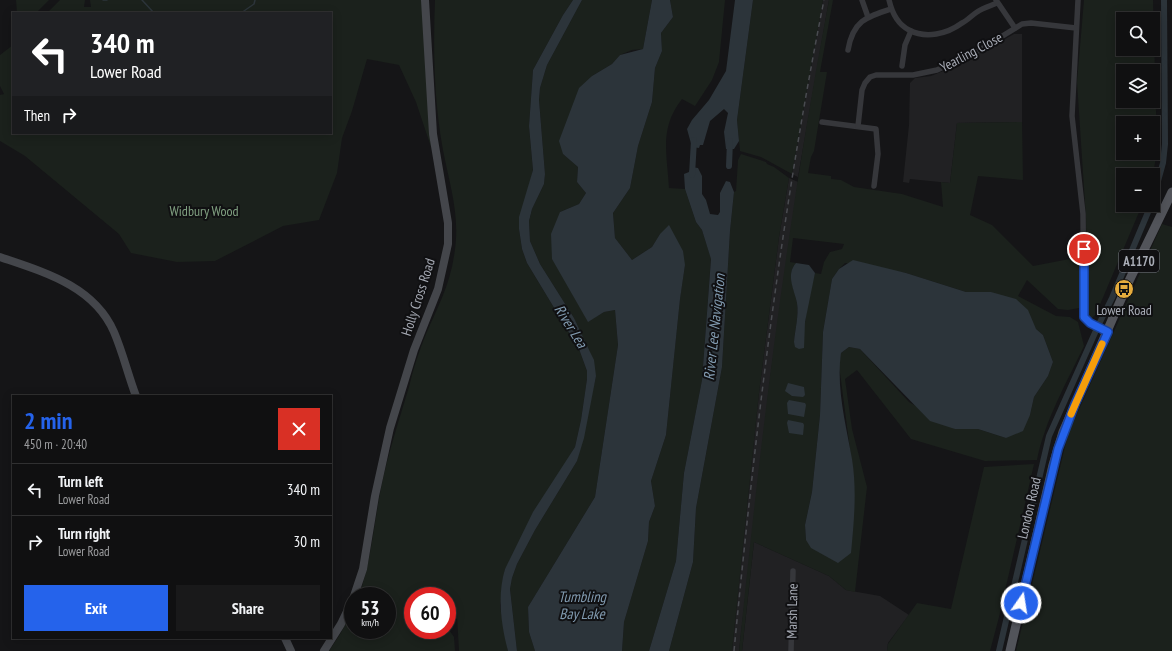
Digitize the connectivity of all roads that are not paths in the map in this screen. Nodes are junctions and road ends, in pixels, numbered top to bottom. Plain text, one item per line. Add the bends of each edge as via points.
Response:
1 (425, 0) edge
2 (862, 0) edge
3 (889, 0) edge
4 (1078, 0) edge
5 (996, 1) edge
6 (891, 8) junction
7 (868, 17) junction
8 (1015, 28) junction
9 (1076, 28) junction
10 (911, 31) junction
11 (848, 50) dead end
12 (902, 66) dead end
13 (822, 122) dead end
14 (858, 126) junction
15 (874, 186) dead end
16 (1172, 192) edge
17 (0, 257) edge
18 (1104, 330) junction
19 (136, 395) edge
20 (793, 571) dead end
21 (357, 587) edge
22 (344, 618) edge
23 (332, 638) edge
24 (285, 639) edge
25 (332, 639) edge
26 (291, 651) edge
27 (324, 651) edge
28 (791, 651) edge
29 (1010, 651) edge

1 - 21 street, Holly Cross Road via 433,134 448,223 448,244 438,289 412,356 390,428 363,569
2 - 7 street
3 - 6 street
4 - 9 street
5 - 8 street
5 - 10 street via 960,25 942,32 929,35
6 - 7 street
6 - 10 street via 898,21
7 - 11 street via 854,28
8 - 9 street via 1031,23
8 - 14 street, Yearling Close via 978,51 937,70 920,74 870,77 862,90
9 - 18 street via 1072,116 1082,214 1084,315 1086,321
10 - 12 street via 905,45
13 - 14 street
14 - 15 street via 873,127 877,132 878,154
16 - 18 main road, A1170
17 - 19 street via 58,278 88,296 114,331
18 - 29 main road, London Road / A1170 via 1058,449
20 - 28 street, Marsh Lane
22 - 23 street
24 - 26 street
25 - 27 street

